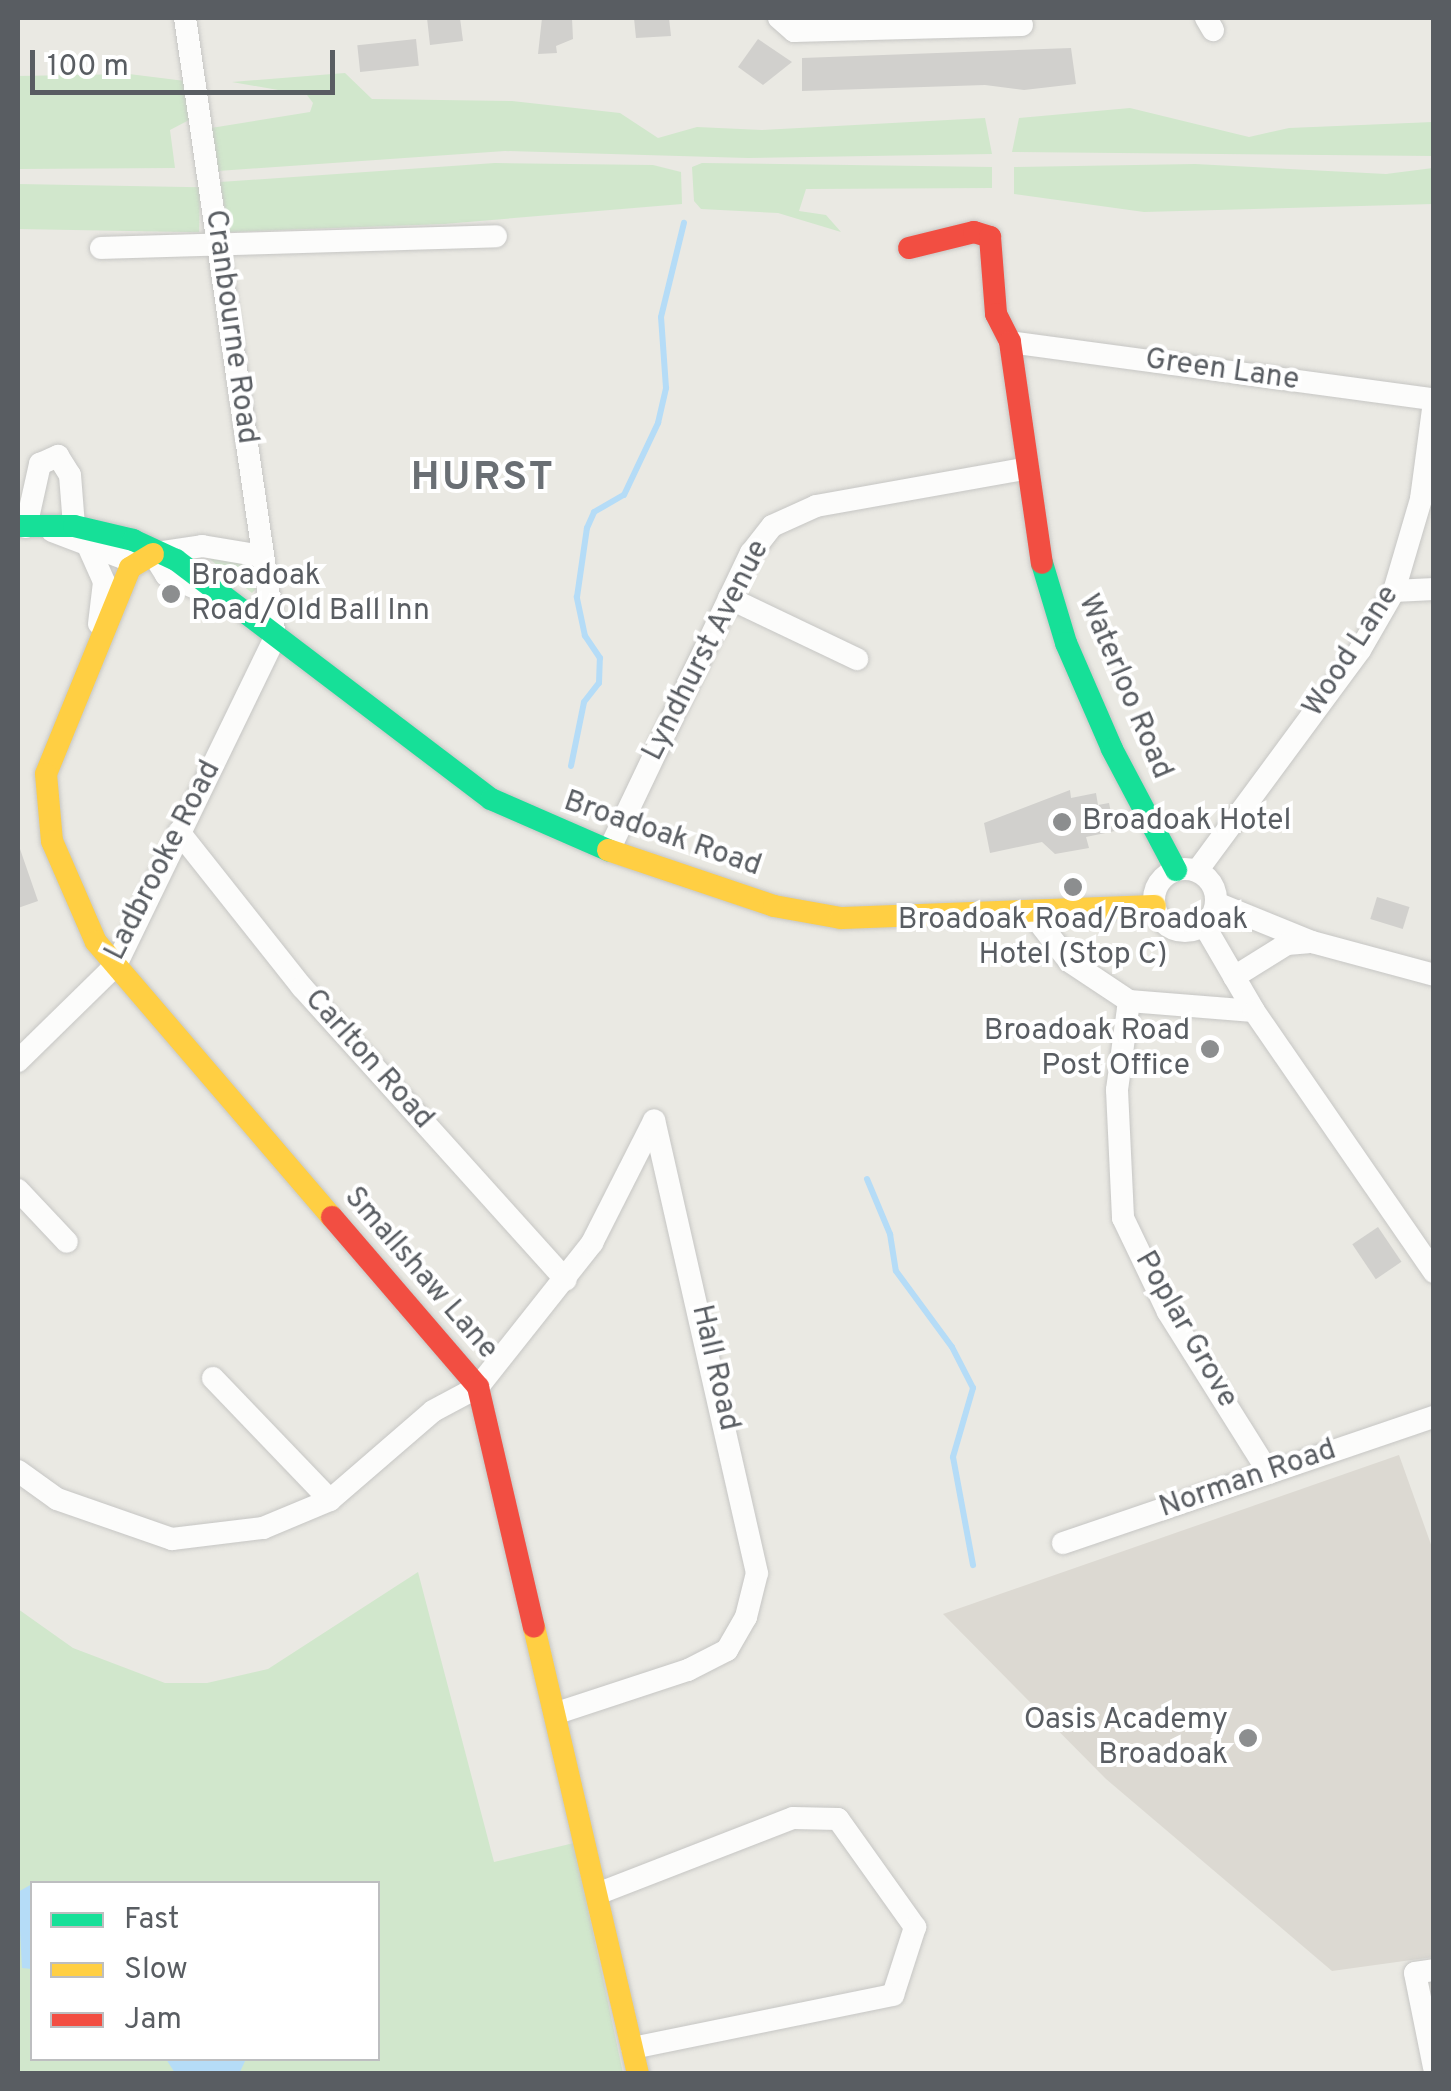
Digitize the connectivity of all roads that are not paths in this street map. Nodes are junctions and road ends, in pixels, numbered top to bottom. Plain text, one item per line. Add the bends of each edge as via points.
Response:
1 (185, 18) edge
2 (780, 18) edge
3 (1022, 25) dead end
4 (496, 236) dead end
5 (219, 240) junction
6 (101, 248) dead end
7 (909, 248) dead end
8 (1010, 342) junction
9 (1434, 400) edge
10 (1023, 469) junction
11 (22, 526) edge
12 (63, 528) junction
13 (89, 548) junction
14 (154, 554) junction
15 (262, 556) junction
16 (1434, 589) edge
17 (1394, 591) junction
18 (730, 598) junction
19 (275, 636) junction
20 (97, 658) junction
21 (856, 658) dead end
22 (179, 832) junction
23 (611, 846) junction
24 (1187, 871) junction
25 (1216, 902) junction
26 (1155, 906) junction
27 (1030, 911) junction
28 (1204, 925) junction
29 (1312, 942) junction
30 (116, 965) junction
31 (1434, 975) edge
32 (1234, 977) junction
33 (1128, 1000) junction
34 (1254, 1011) junction
35 (18, 1061) edge
36 (18, 1190) edge
37 (68, 1242) dead end
38 (1434, 1272) edge
39 (566, 1280) junction
40 (213, 1378) dead end
41 (478, 1387) junction
42 (1434, 1417) edge
43 (18, 1471) edge
44 (1269, 1473) junction
45 (330, 1500) junction
46 (1064, 1544) dead end
47 (557, 1713) junction
48 (598, 1894) junction
49 (1434, 1970) edge
50 (632, 2048) junction
51 (1434, 2067) edge
52 (638, 2074) edge

1 - 5 street, Cranbourne Road
2 - 3 street via 794,30
4 - 5 street
5 - 6 street
5 - 15 street, Cranbourne Road
7 - 8 street, Waterloo Road via 974,232 990,237 996,314
8 - 9 street, Green Lane
8 - 10 street, Waterloo Road
9 - 17 street, Wood Lane via 1421,499
10 - 18 street, Lyndhurst Avenue via 816,506 772,526
10 - 24 street, Waterloo Road via 1066,643 1112,750
11 - 12 street, Broadoak Road
11 - 12 street via 40,464 58,456 70,475
12 - 13 street
12 - 14 street, Broadoak Road via 133,540
13 - 14 street via 123,558
13 - 20 street, Smallshaw Lane via 104,582
14 - 15 street via 202,546
14 - 19 street, Broadoak Road via 204,578
14 - 20 street, Smallshaw Lane via 130,568
15 - 19 street, Cranbourne Road
16 - 17 street
17 - 24 street, Wood Lane via 1360,650
18 - 21 street
18 - 23 street, Lyndhurst Avenue
19 - 22 street, Ladbrooke Road
19 - 23 street, Broadoak Road via 491,799 540,825
20 - 30 street, Smallshaw Lane via 54,753 43,797 52,842 96,942
22 - 30 street, Ladbrooke Road
22 - 39 street, Carlton Road via 302,987
23 - 27 street, Broadoak Road via 774,906 840,918
24 - 25 street via 1212,884
24 - 26 street via 1156,888
25 - 28 street
25 - 29 street
26 - 27 street, Broadoak Road
26 - 28 street via 1174,928
27 - 33 street via 1070,961
28 - 32 street
29 - 31 street
29 - 32 street via 1287,944
30 - 35 street, Ladbrooke Road
30 - 41 street, Smallshaw Lane
32 - 34 street
33 - 34 street
33 - 44 street, Poplar Grove via 1117,1090 1123,1218 1168,1312
34 - 38 street
36 - 37 street
39 - 41 street
39 - 47 street, Hall Road via 615,1204 654,1122 757,1573 746,1617 727,1650 688,1670
40 - 45 street
41 - 45 street via 433,1411
41 - 47 street, Smallshaw Lane
42 - 44 street, Norman Road
43 - 45 street via 57,1499 172,1539 263,1528
44 - 46 street, Norman Road
47 - 48 street, Smallshaw Lane
48 - 50 street, Smallshaw Lane
48 - 50 street via 794,1818 838,1819 915,1927 894,1995
49 - 51 street via 1414,1974
50 - 52 street, Smallshaw Lane

